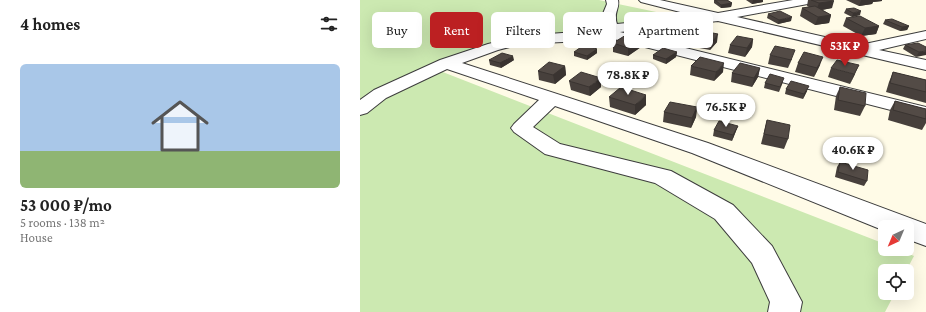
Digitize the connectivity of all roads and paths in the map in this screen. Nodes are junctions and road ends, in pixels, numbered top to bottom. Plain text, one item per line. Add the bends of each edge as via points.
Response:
1 (612, 0) edge
2 (645, 0) edge
3 (813, 0) edge
4 (609, 12) edge
5 (718, 17) junction
6 (616, 30) edge
7 (616, 35) edge
8 (926, 35) edge
9 (563, 38) edge
10 (859, 50) junction
11 (446, 63) junction
12 (926, 65) edge
13 (551, 99) junction
14 (360, 109) edge
15 (926, 113) edge
16 (885, 220) edge
17 (914, 231) edge
18 (926, 235) edge
19 (784, 312) edge

1 - 4 street
2 - 5 street
3 - 5 street
5 - 6 street
5 - 10 street
7 - 15 street
8 - 10 street
9 - 11 street via 521,40
10 - 12 street
11 - 13 street
11 - 14 street via 380,94
13 - 16 street via 700,148
13 - 19 street via 521,128 553,149 663,177 724,212 762,256 786,302
17 - 18 street

